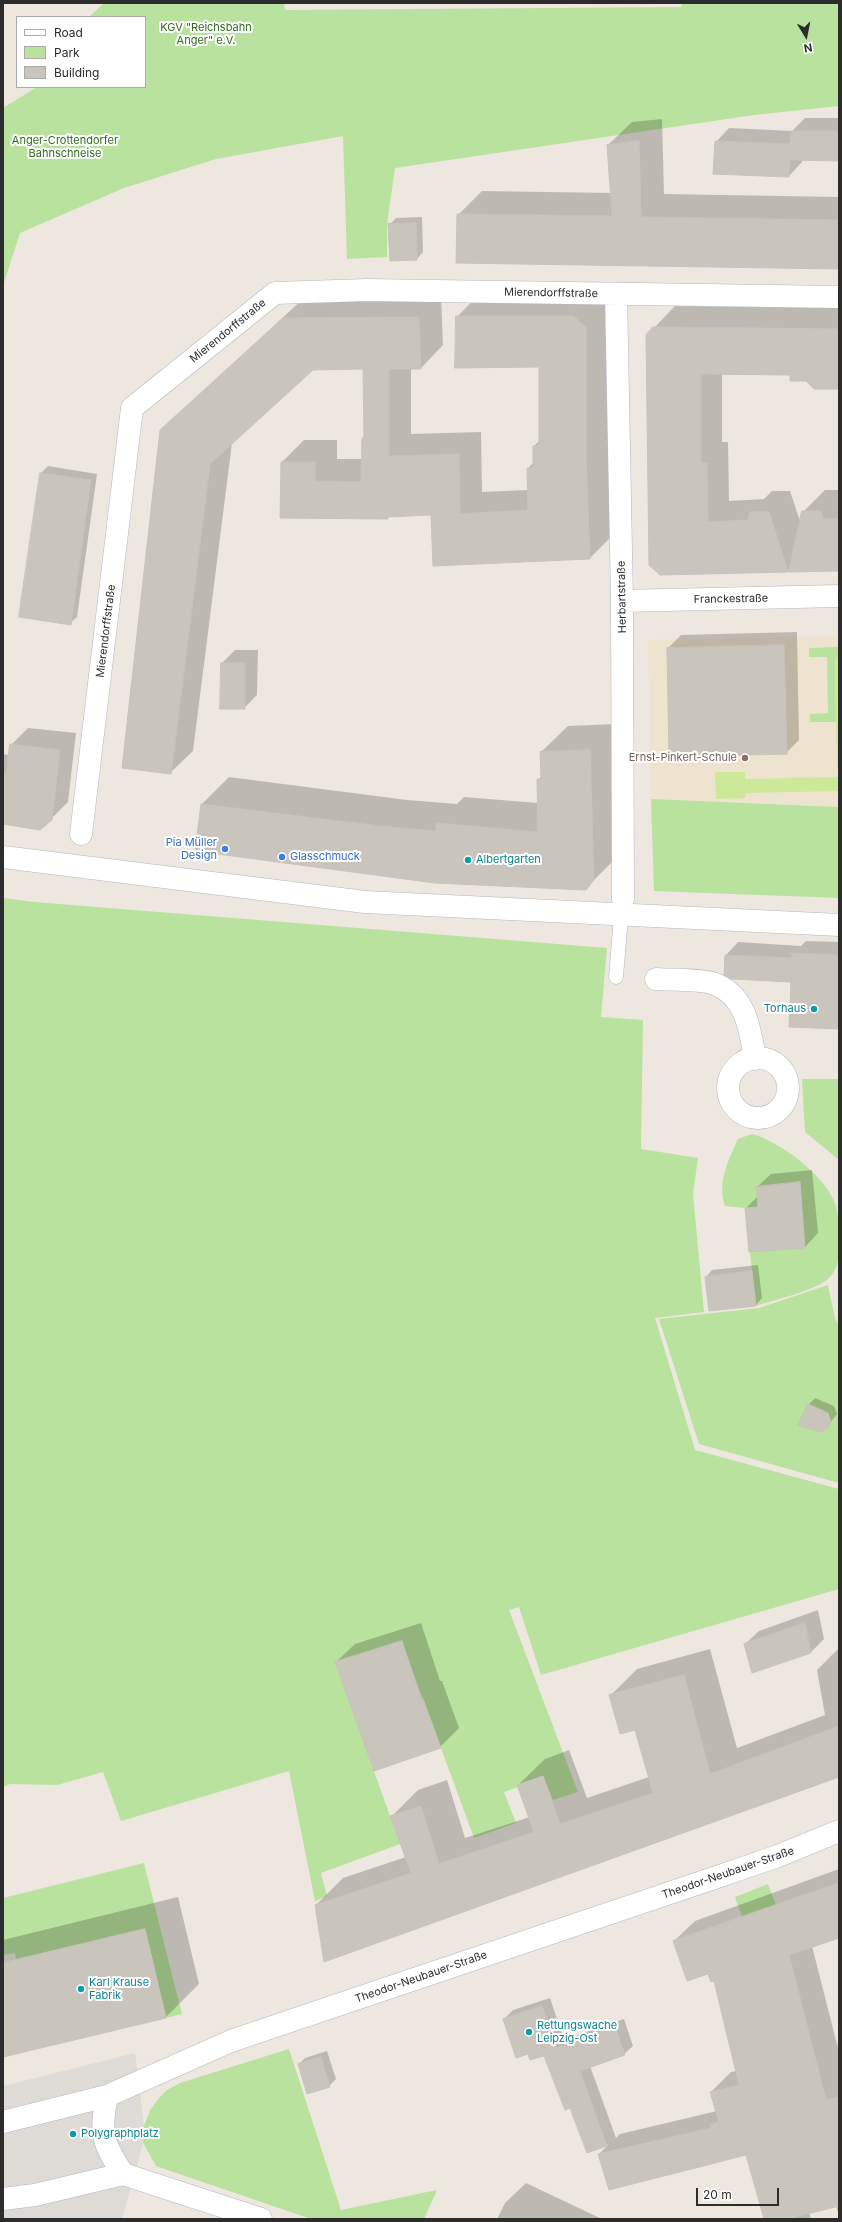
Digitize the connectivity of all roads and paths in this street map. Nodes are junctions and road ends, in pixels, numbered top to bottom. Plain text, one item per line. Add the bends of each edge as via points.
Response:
1 (616, 294) junction
2 (839, 297) edge
3 (839, 596) edge
4 (622, 601) junction
5 (82, 834) dead end
6 (3, 857) edge
7 (622, 907) junction
8 (839, 925) edge
9 (616, 977) dead end
10 (656, 979) dead end
11 (755, 1059) dead end
12 (839, 1831) edge
13 (107, 2096) junction
14 (3, 2122) edge
15 (123, 2174) junction
16 (3, 2199) edge
17 (261, 2219) edge

1 - 2 street, Mierendorffstraße
1 - 4 street, Herbartstraße
1 - 5 street, Mierendorffstraße via 366,290 275,293 132,408
3 - 4 street, Franckestraße
4 - 7 street, Herbartstraße
6 - 7 street via 365,902
7 - 8 street
7 - 9 lane
10 - 11 street via 714,984 736,996 750,1024
12 - 13 street, Theodor-Neubauer-Straße via 718,1877 231,2041
13 - 14 street, Theodor-Neubauer-Straße
13 - 15 street via 101,2122 108,2150
15 - 16 street via 35,2195
15 - 17 street

